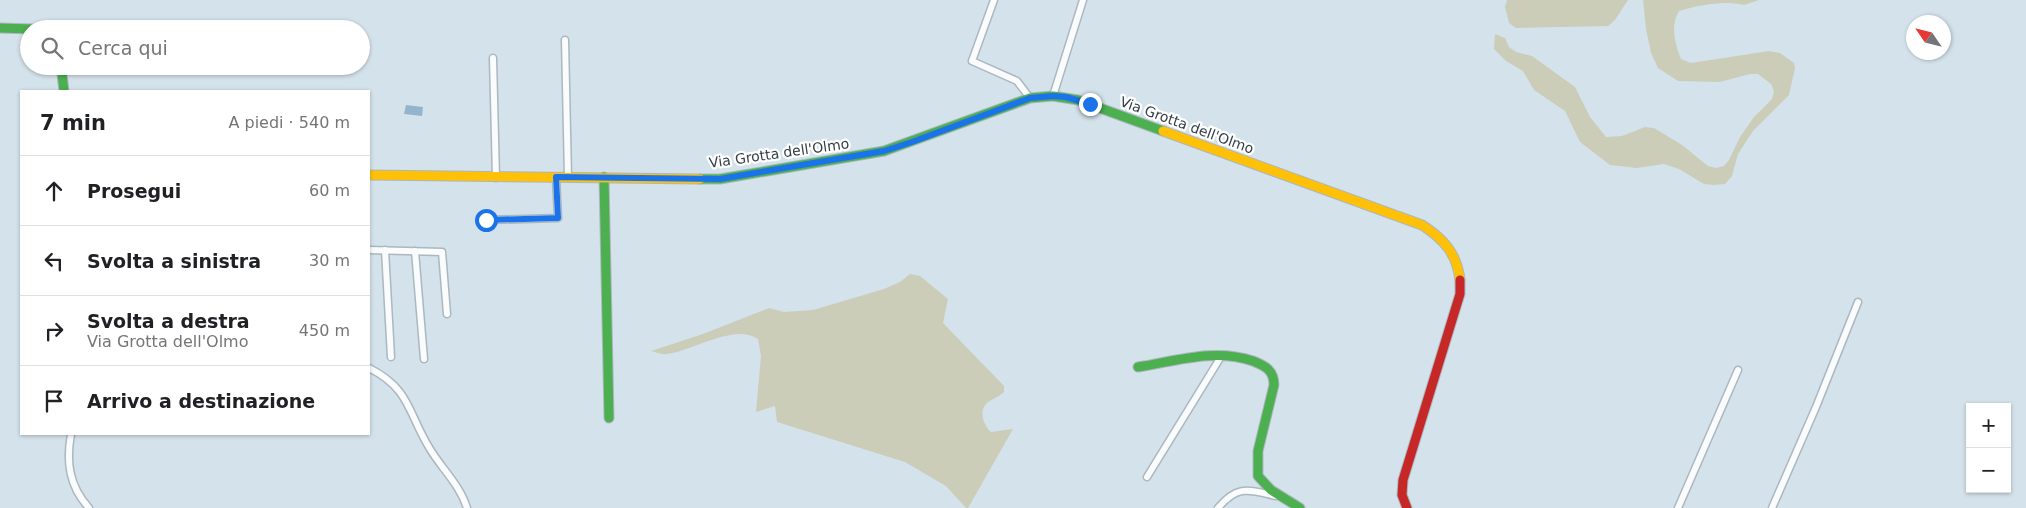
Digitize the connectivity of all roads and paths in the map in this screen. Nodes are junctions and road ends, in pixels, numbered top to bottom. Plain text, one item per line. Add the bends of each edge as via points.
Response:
1 (994, 0) edge
2 (1083, 0) edge
3 (0, 28) edge
4 (20, 29) edge
5 (565, 40) dead end
6 (493, 58) dead end
7 (62, 75) edge
8 (64, 90) edge
9 (1053, 96) junction
10 (1030, 98) junction
11 (370, 175) edge
12 (556, 177) junction
13 (604, 177) junction
14 (496, 178) junction
15 (568, 178) junction
16 (486, 220) dead end
17 (370, 250) edge
18 (385, 250) junction
19 (415, 251) junction
20 (1858, 302) dead end
21 (447, 314) dead end
22 (1222, 355) junction
23 (391, 357) dead end
24 (424, 359) dead end
25 (1138, 367) dead end
26 (370, 368) edge
27 (1738, 370) dead end
28 (609, 418) dead end
29 (71, 435) edge
30 (1147, 477) dead end
31 (1279, 497) junction
32 (88, 508) edge
33 (466, 508) edge
34 (1218, 508) edge
35 (1300, 508) edge
36 (1406, 508) edge
37 (1678, 508) edge
38 (1772, 508) edge

1 - 10 street via 972,61 1018,81
2 - 9 street
3 - 4 street
5 - 15 street
6 - 14 street
7 - 8 street
9 - 10 street, Via Grotta dell'Olmo
9 - 36 street, Via Grotta dell'Olmo via 1084,102 1422,225 1446,243 1460,272 1460,294 1403,480 1402,495
10 - 13 street, Via Grotta dell'Olmo via 884,151 720,179
11 - 14 street, Via Grotta dell'Olmo
12 - 14 street, Via Grotta dell'Olmo
12 - 15 street, Via Grotta dell'Olmo
12 - 16 street via 558,218
13 - 15 street, Via Grotta dell'Olmo
13 - 28 street
17 - 18 street
18 - 19 street
18 - 23 street
19 - 21 street via 442,252
19 - 24 street
20 - 38 street
22 - 25 street
22 - 30 street
22 - 31 street via 1252,360 1272,372 1273,391 1260,441 1258,476
26 - 33 street via 383,375 406,398 430,449 460,490
27 - 37 street
29 - 32 street via 68,464 71,481
31 - 34 street via 1240,490
31 - 35 street

